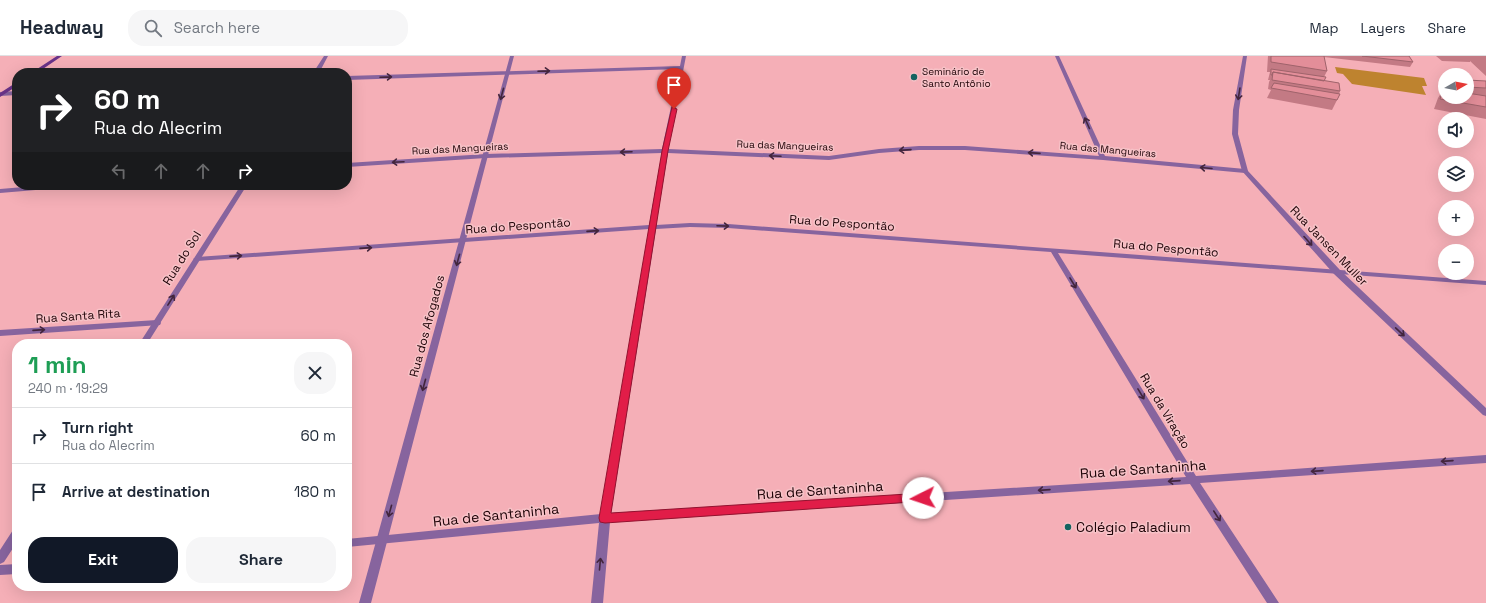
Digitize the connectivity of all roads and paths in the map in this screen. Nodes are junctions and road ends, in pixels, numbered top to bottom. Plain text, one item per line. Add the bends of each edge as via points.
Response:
1 (60, 56) edge
2 (326, 56) edge
3 (512, 56) edge
4 (684, 56) edge
5 (1057, 56) edge
6 (1245, 56) edge
7 (682, 67) junction
8 (42, 68) edge
9 (319, 68) edge
10 (508, 72) junction
11 (352, 78) edge
12 (12, 87) edge
13 (12, 94) edge
14 (1, 95) edge
15 (665, 151) junction
16 (486, 156) junction
17 (1103, 158) junction
18 (352, 165) edge
19 (1244, 171) junction
20 (12, 190) edge
21 (241, 190) edge
22 (0, 191) edge
23 (653, 227) junction
24 (463, 241) junction
25 (1053, 250) junction
26 (197, 259) junction
27 (1337, 272) junction
28 (1486, 283) edge
29 (157, 323) junction
30 (0, 333) edge
31 (146, 339) edge
32 (1486, 413) edge
33 (1486, 459) edge
34 (1193, 480) junction
35 (605, 518) junction
36 (382, 540) junction
37 (12, 541) edge
38 (352, 543) edge
39 (0, 559) edge
40 (12, 569) edge
41 (0, 570) edge
42 (365, 603) edge
43 (597, 603) edge
44 (1273, 603) edge

1 - 8 main road
2 - 9 street
3 - 10 street, Rua dos Afogados
4 - 7 street
17 -> 5 street
6 -> 19 street via 1236,110 1236,134
10 -> 7 street
7 - 15 street
11 -> 10 street
10 -> 16 street, Rua dos Afogados
12 - 14 main road
13 - 14 street
15 -> 16 street, Rua das Mangueiras
17 -> 15 street, Rua das Mangueiras via 965,148 879,151 829,158
15 - 23 street
16 -> 18 street, Rua das Mangueiras
16 - 24 street, Rua dos Afogados
19 -> 17 street, Rua das Mangueiras
19 -> 27 street, Rua Jansen Muller
20 - 22 street
21 - 26 street, Rua do Sol
24 -> 23 street, Rua do Pespontão
23 -> 25 street, Rua do Pespontão via 728,226
23 - 35 street
26 -> 24 street, Rua do Pespontão
24 -> 36 street, Rua dos Afogados
25 - 27 street, Rua do Pespontão
25 -> 34 street, Rua da Viração
29 -> 26 street, Rua do Sol
27 - 28 street, Rua do Pespontão
27 -> 32 street, Rua Jansen Muller
30 -> 29 street, Rua Santa Rita
29 - 31 street, Rua do Sol
33 -> 34 street, Rua de Santaninha
34 -> 35 street, Rua de Santaninha
34 -> 44 street, Rua da Viração
35 - 36 street, Rua de Santaninha
43 -> 35 street
36 - 38 street, Rua de Santaninha
36 - 42 street, Rua dos Afogados
37 - 39 street
40 - 41 street

